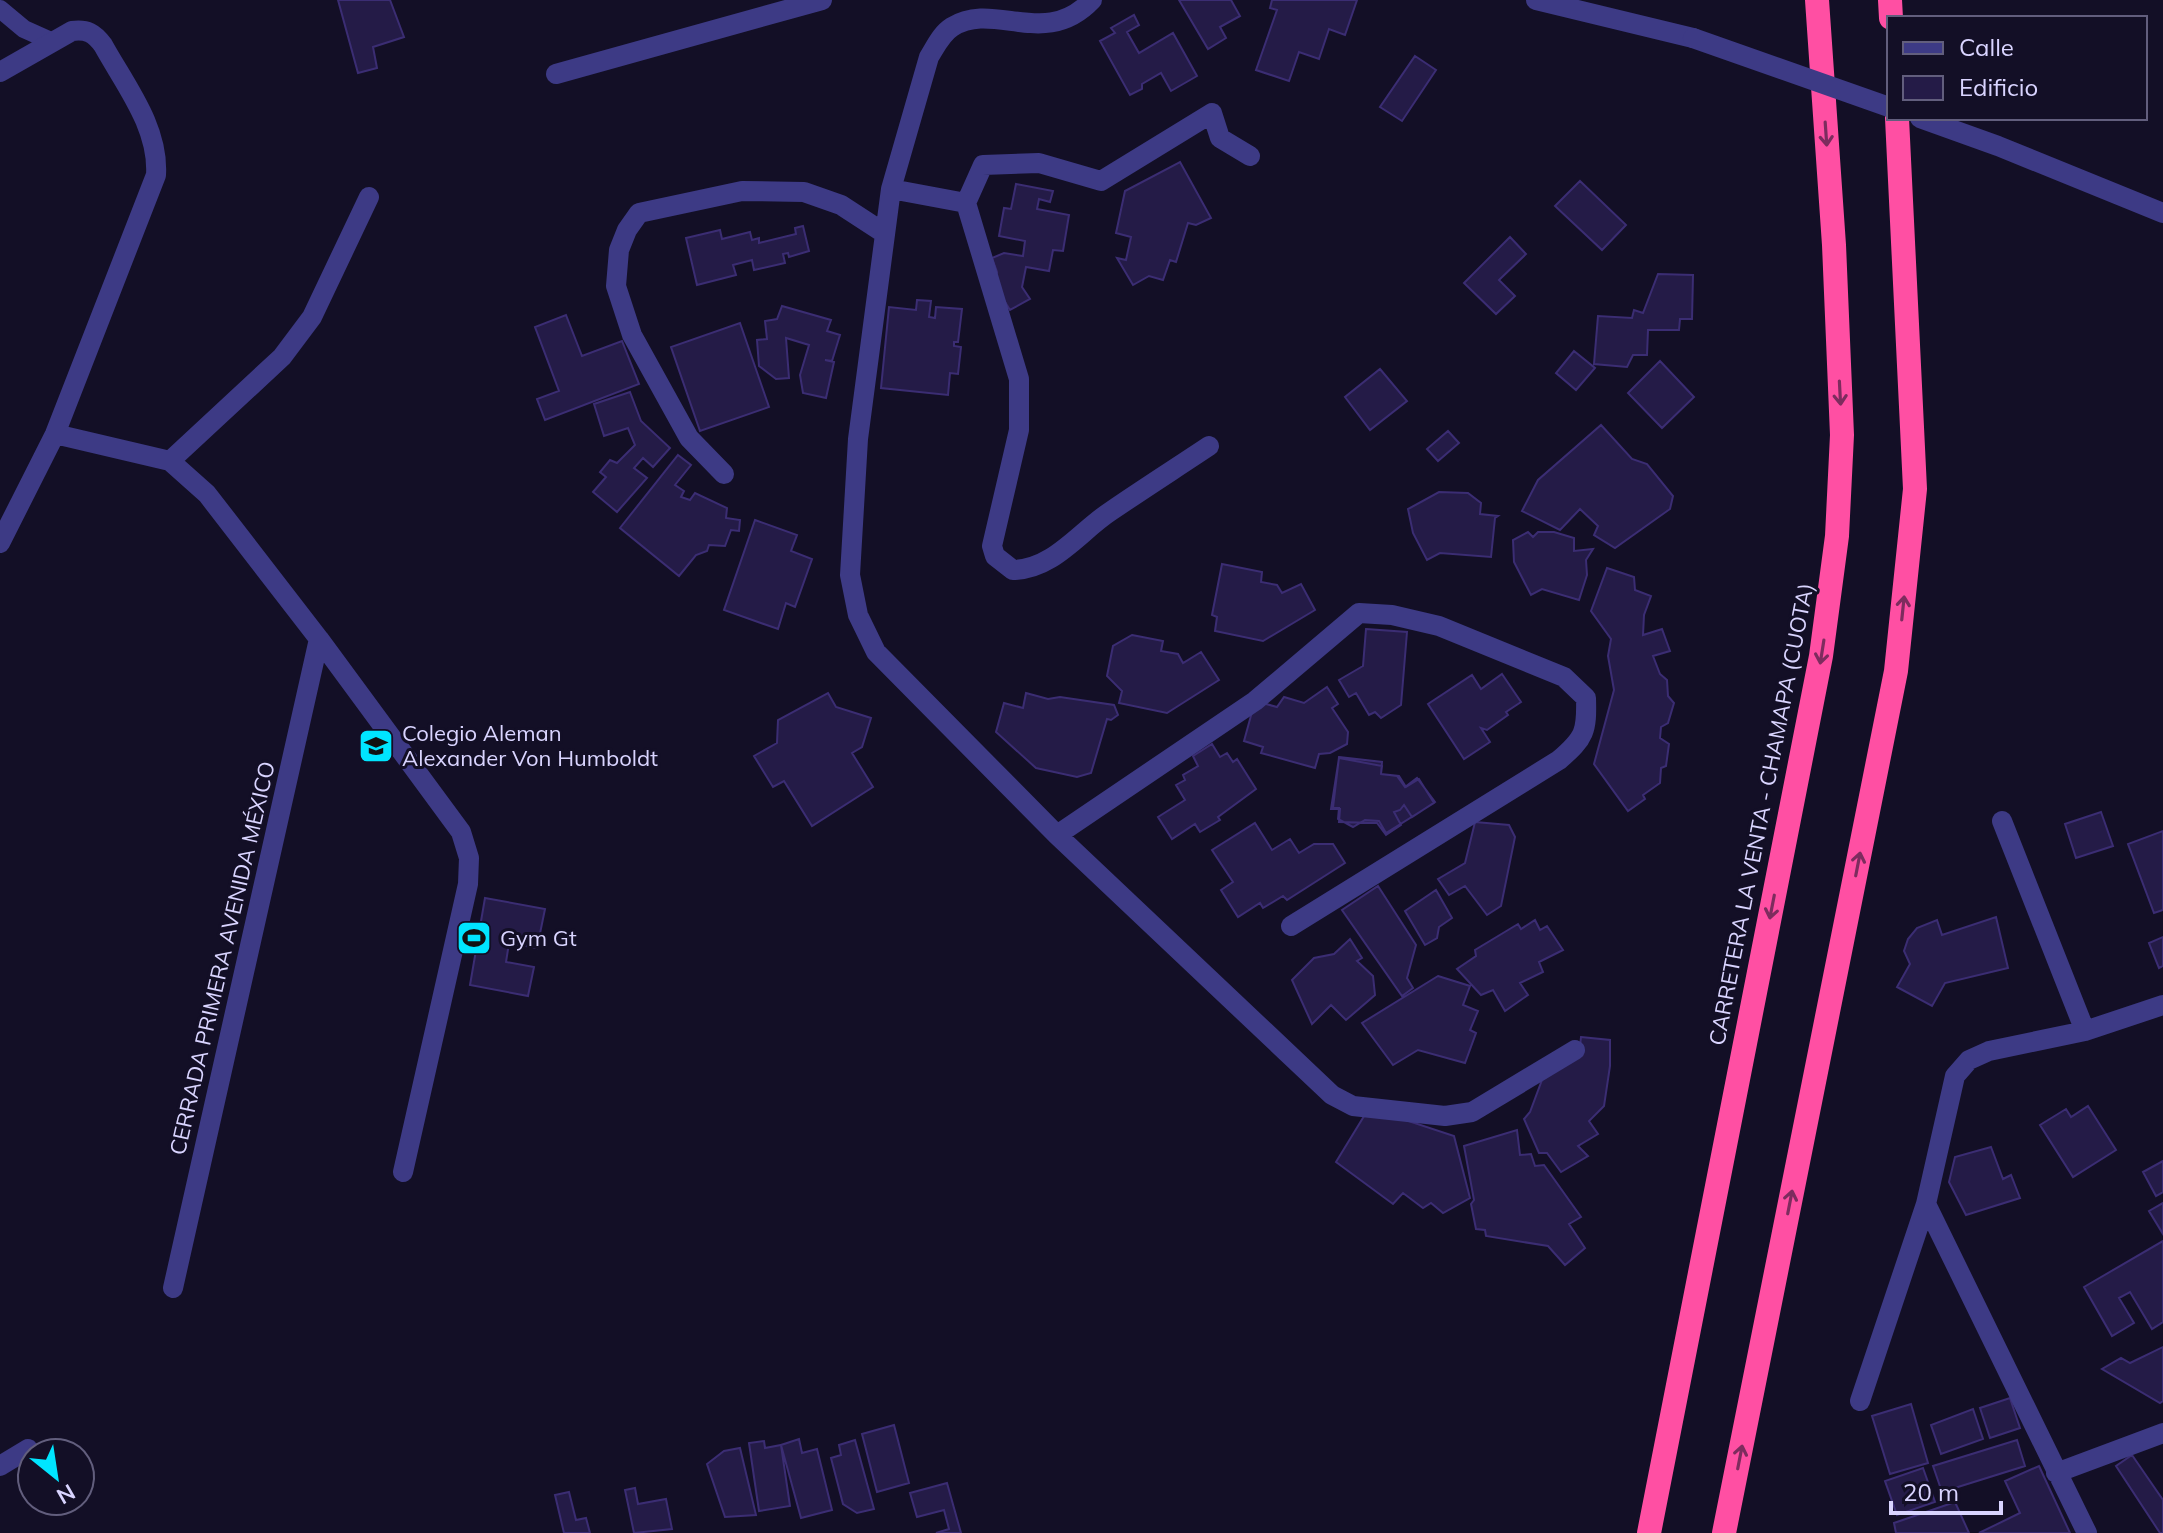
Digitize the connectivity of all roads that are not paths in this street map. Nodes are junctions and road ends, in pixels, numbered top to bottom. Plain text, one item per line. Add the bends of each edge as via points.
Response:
1 (822, 0) edge
2 (1092, 0) edge
3 (1536, 0) edge
4 (1817, 0) edge
5 (0, 9) edge
6 (53, 42) junction
7 (0, 72) edge
8 (556, 74) dead end
9 (1887, 106) edge
10 (1897, 120) edge
11 (1926, 120) edge
12 (1250, 156) dead end
13 (891, 189) junction
14 (369, 197) dead end
15 (966, 203) junction
16 (2163, 213) edge
17 (884, 233) junction
18 (55, 434) junction
19 (1209, 446) dead end
20 (170, 461) junction
21 (724, 474) dead end
22 (0, 543) edge
23 (319, 639) junction
24 (2002, 821) dead end
25 (1057, 835) junction
26 (1291, 926) dead end
27 (2163, 1005) edge
28 (2085, 1031) junction
29 (1575, 1050) dead end
30 (403, 1172) dead end
31 (1926, 1204) junction
32 (173, 1288) dead end
33 (1860, 1401) dead end
34 (2163, 1433) edge
35 (2056, 1473) junction
36 (1649, 1533) edge
37 (1724, 1533) edge
38 (2087, 1533) edge

1 - 8 street
2 - 13 street via 1066,20 1042,24 973,19 940,38 929,57
3 - 9 street, bridge via 1693,38
4 -> 36 highway, CARRETERA LA VENTA - CHAMAPA (CUOTA) via 1842,435 1837,536 1821,656
5 - 6 lane via 24,29
6 - 7 street
6 - 18 street via 72,31 94,34 148,126 157,158 156,175
37 -> 10 highway via 1896,671 1915,489
11 - 16 street
12 - 15 street via 1220,138 1212,113 1101,181 1039,163 983,165
13 - 15 street
13 - 17 street
14 - 20 street via 312,317 289,347
15 - 19 street via 1019,379 1019,430 992,546 1001,562 1013,570 1037,567
17 - 21 street via 841,205 804,192 742,191 639,213 627,230 616,286 632,335 689,438
17 - 25 street via 858,439 850,575 858,615 876,652
18 - 20 street
18 - 22 street
20 - 23 street via 207,494
23 - 30 street via 461,832 469,858 468,884
23 - 32 street, CERRADA PRIMERA AVENIDA MÉXICO
24 - 28 street
25 - 26 street via 1255,701 1359,613 1439,626 1564,677 1586,698 1587,728 1559,760
25 - 29 street via 1280,1048 1332,1095 1353,1106 1445,1116 1472,1112
27 - 28 street
28 - 31 street via 1969,1060 1955,1076
31 - 33 street
31 - 35 street
34 - 35 street
35 - 38 street

